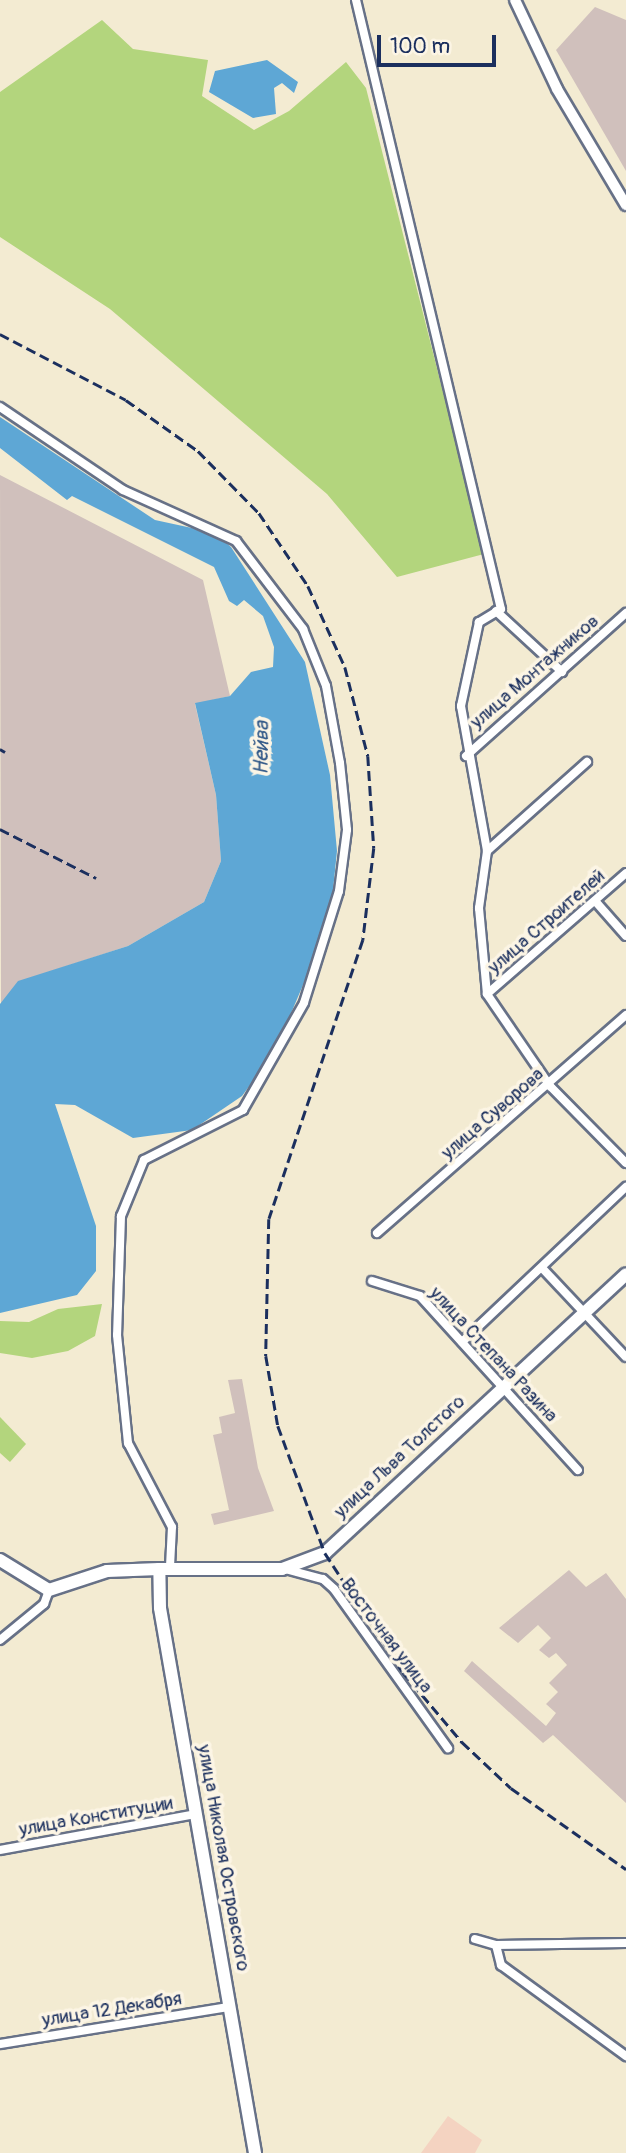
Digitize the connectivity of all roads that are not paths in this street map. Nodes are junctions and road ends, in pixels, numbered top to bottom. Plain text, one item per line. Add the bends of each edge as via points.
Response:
1 (356, 0) edge
2 (515, 0) edge
3 (626, 205) edge
4 (0, 407) edge
5 (496, 611) junction
6 (626, 614) edge
7 (562, 672) junction
8 (466, 755) junction
9 (587, 762) dead end
10 (487, 851) junction
11 (626, 873) edge
12 (596, 902) junction
13 (626, 936) edge
14 (487, 994) junction
15 (626, 1015) edge
16 (550, 1086) junction
17 (626, 1163) edge
18 (626, 1187) edge
19 (377, 1233) dead end
20 (542, 1268) junction
21 (626, 1274) edge
22 (372, 1282) dead end
23 (584, 1312) junction
24 (462, 1342) junction
25 (626, 1357) edge
26 (502, 1387) junction
27 (578, 1470) dead end
28 (0, 1560) edge
29 (164, 1568) junction
30 (282, 1569) junction
31 (49, 1590) junction
32 (0, 1640) edge
33 (448, 1748) dead end
34 (197, 1815) junction
35 (0, 1850) edge
36 (475, 1939) dead end
37 (626, 1943) edge
38 (496, 1945) junction
39 (229, 2007) junction
40 (0, 2044) edge
41 (626, 2056) edge
42 (255, 2153) edge

1 - 5 street
2 - 3 street via 557,89
4 - 29 street via 123,490 236,541 303,629 326,686 340,763 347,830 339,891 304,1003 243,1110 144,1160 121,1216 117,1335 128,1443 172,1527
5 - 7 street via 525,645
5 - 8 street via 479,622 468,655 461,706
6 - 7 street, улица Монтажников
7 - 8 street, улица Монтажников
8 - 10 street
9 - 10 street
10 - 14 street via 478,908
11 - 12 street, улица Строителей
12 - 13 street
12 - 14 street, улица Строителей
14 - 16 street
15 - 16 street, улица Суворова
16 - 17 street
16 - 19 street, улица Суворова
18 - 20 street
20 - 23 street
20 - 24 street
21 - 23 main road, улица Льва Толстого
22 - 24 street, улица Степана Разина via 420,1296
23 - 25 street
23 - 26 main road, улица Льва Толстого
24 - 26 street, улица Степана Разина
26 - 27 street, улица Степана Разина
26 - 30 main road, улица Льва Толстого via 325,1553
28 - 31 main road
29 - 30 main road, улица Льва Толстого
29 - 31 main road, улица Льва Толстого via 107,1571
29 - 34 main road, улица Николая Островского via 160,1608
30 - 33 street, Восточная улица via 323,1578 334,1589
31 - 32 street via 38,1610
34 - 35 street, улица Конституции
34 - 39 main road, улица Николая Островского
36 - 38 street
37 - 38 street
38 - 41 street via 501,1965
39 - 40 street, улица 12 Декабря
39 - 42 main road, улица Николая Островского

